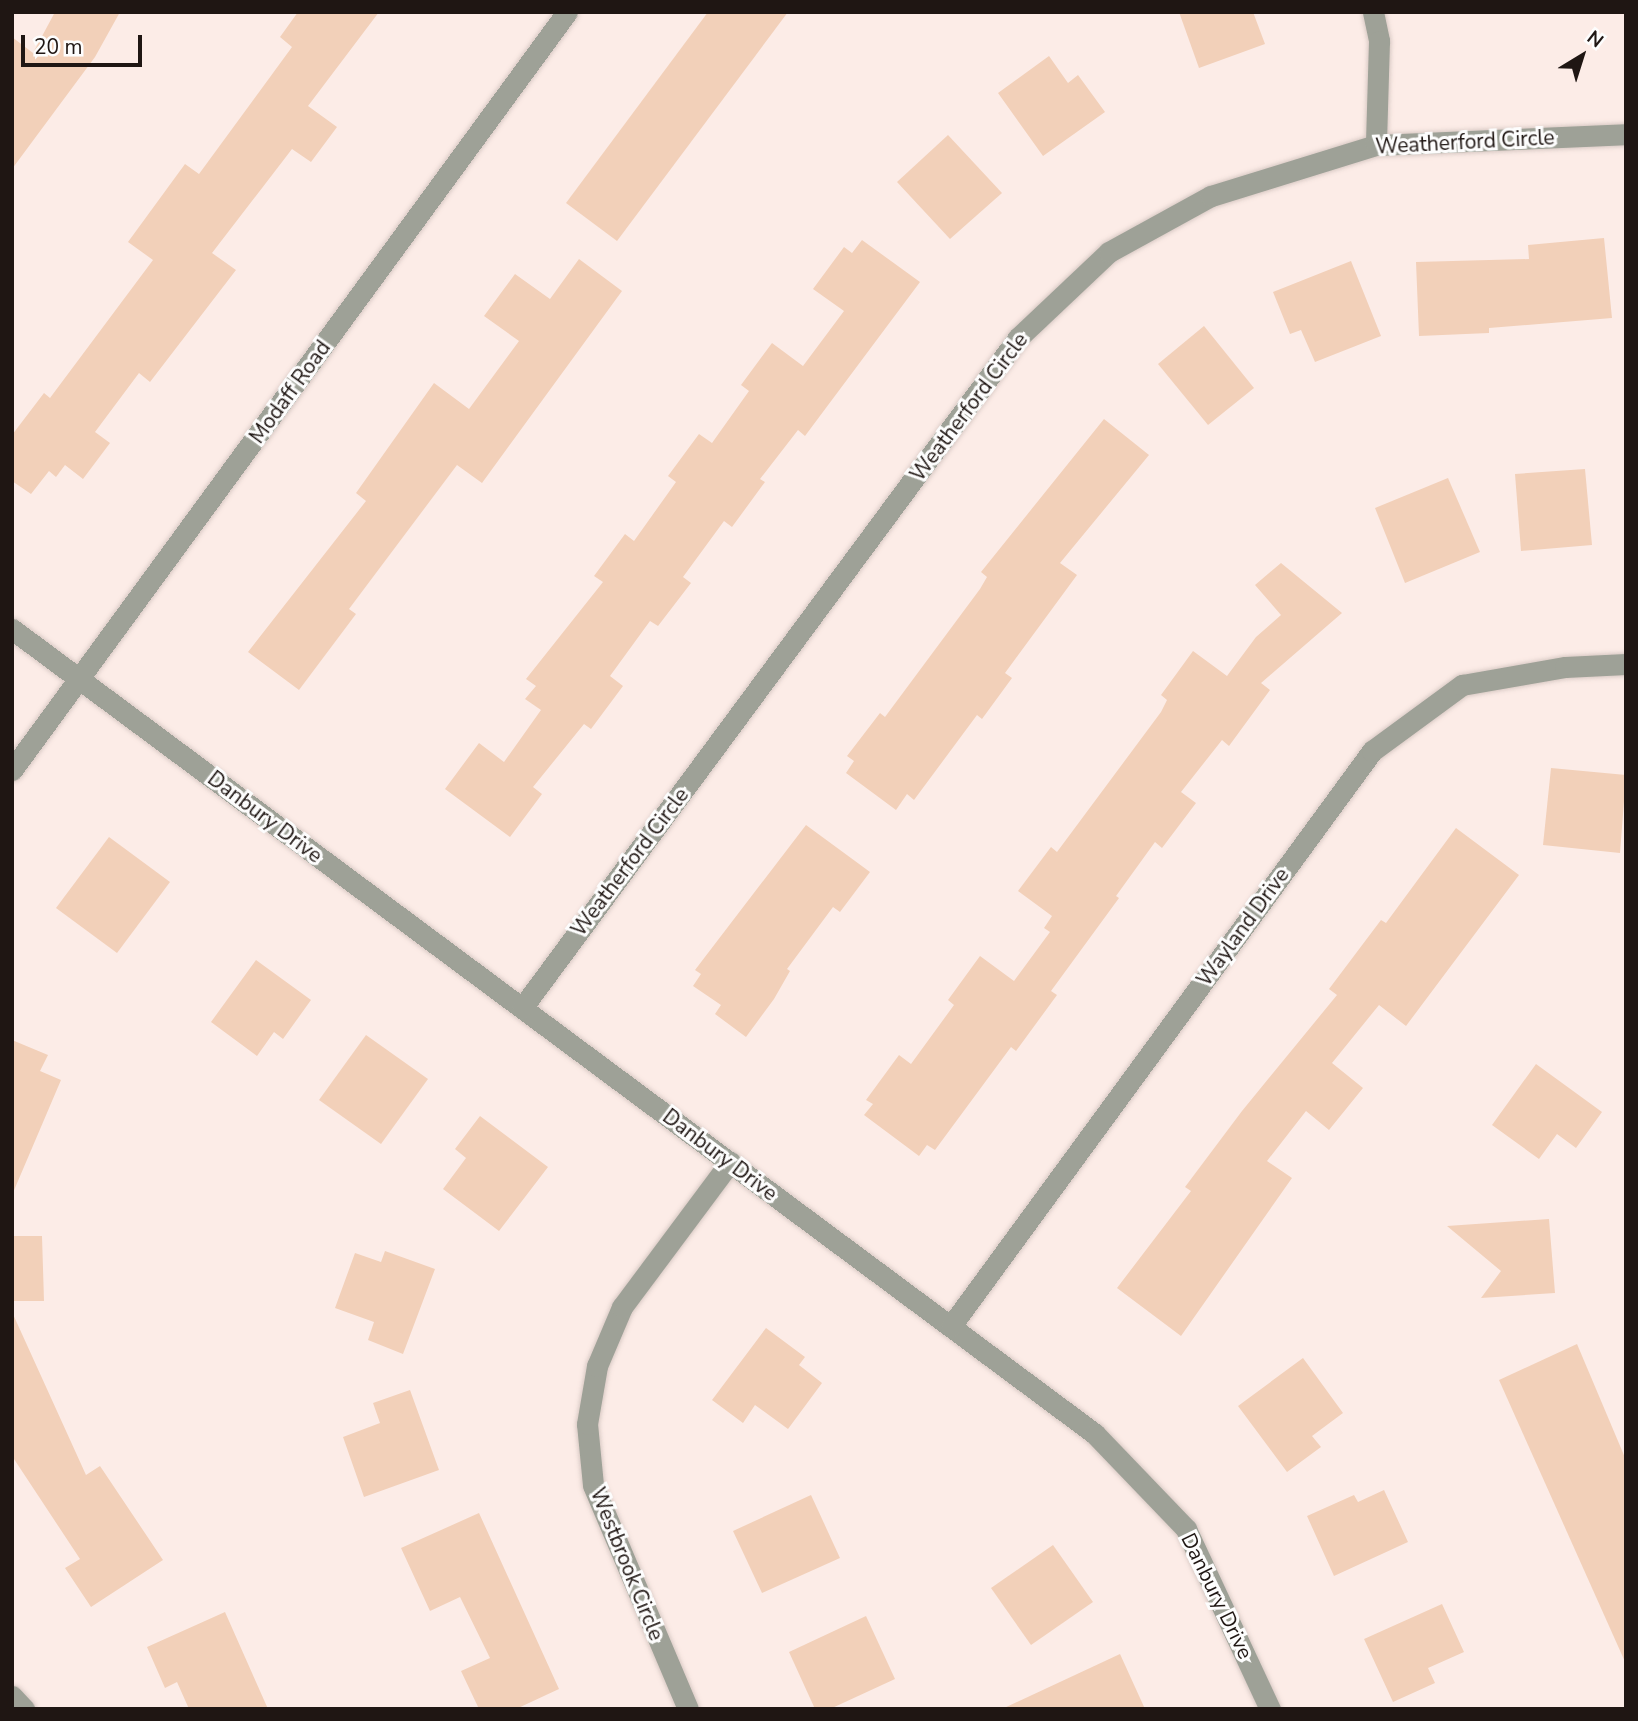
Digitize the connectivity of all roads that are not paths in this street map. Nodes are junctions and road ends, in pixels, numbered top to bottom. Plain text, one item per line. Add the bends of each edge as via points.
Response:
1 (568, 12) edge
2 (1373, 12) edge
3 (1626, 134) edge
4 (1376, 145) junction
5 (12, 629) edge
6 (1626, 664) edge
7 (80, 679) junction
8 (12, 770) edge
9 (522, 1008) junction
10 (730, 1162) junction
11 (951, 1326) junction
12 (12, 1696) edge
13 (24, 1709) edge
14 (688, 1709) edge
15 (1270, 1709) edge

1 - 7 street, Modaff Road
2 - 4 street via 1380,41
3 - 4 street, Weatherford Circle
4 - 9 street, Weatherford Circle via 1211,196 1109,252 1018,338
5 - 7 street, Danbury Drive
6 - 11 street, Wayland Drive via 1565,667 1462,685 1372,751
7 - 8 street, Modaff Road
7 - 9 street, Danbury Drive
9 - 10 street, Danbury Drive
10 - 11 street, Danbury Drive
10 - 14 street, Westbrook Circle via 622,1307 597,1366 587,1424 593,1485
11 - 15 street, Danbury Drive via 1095,1434 1186,1529
12 - 13 street

